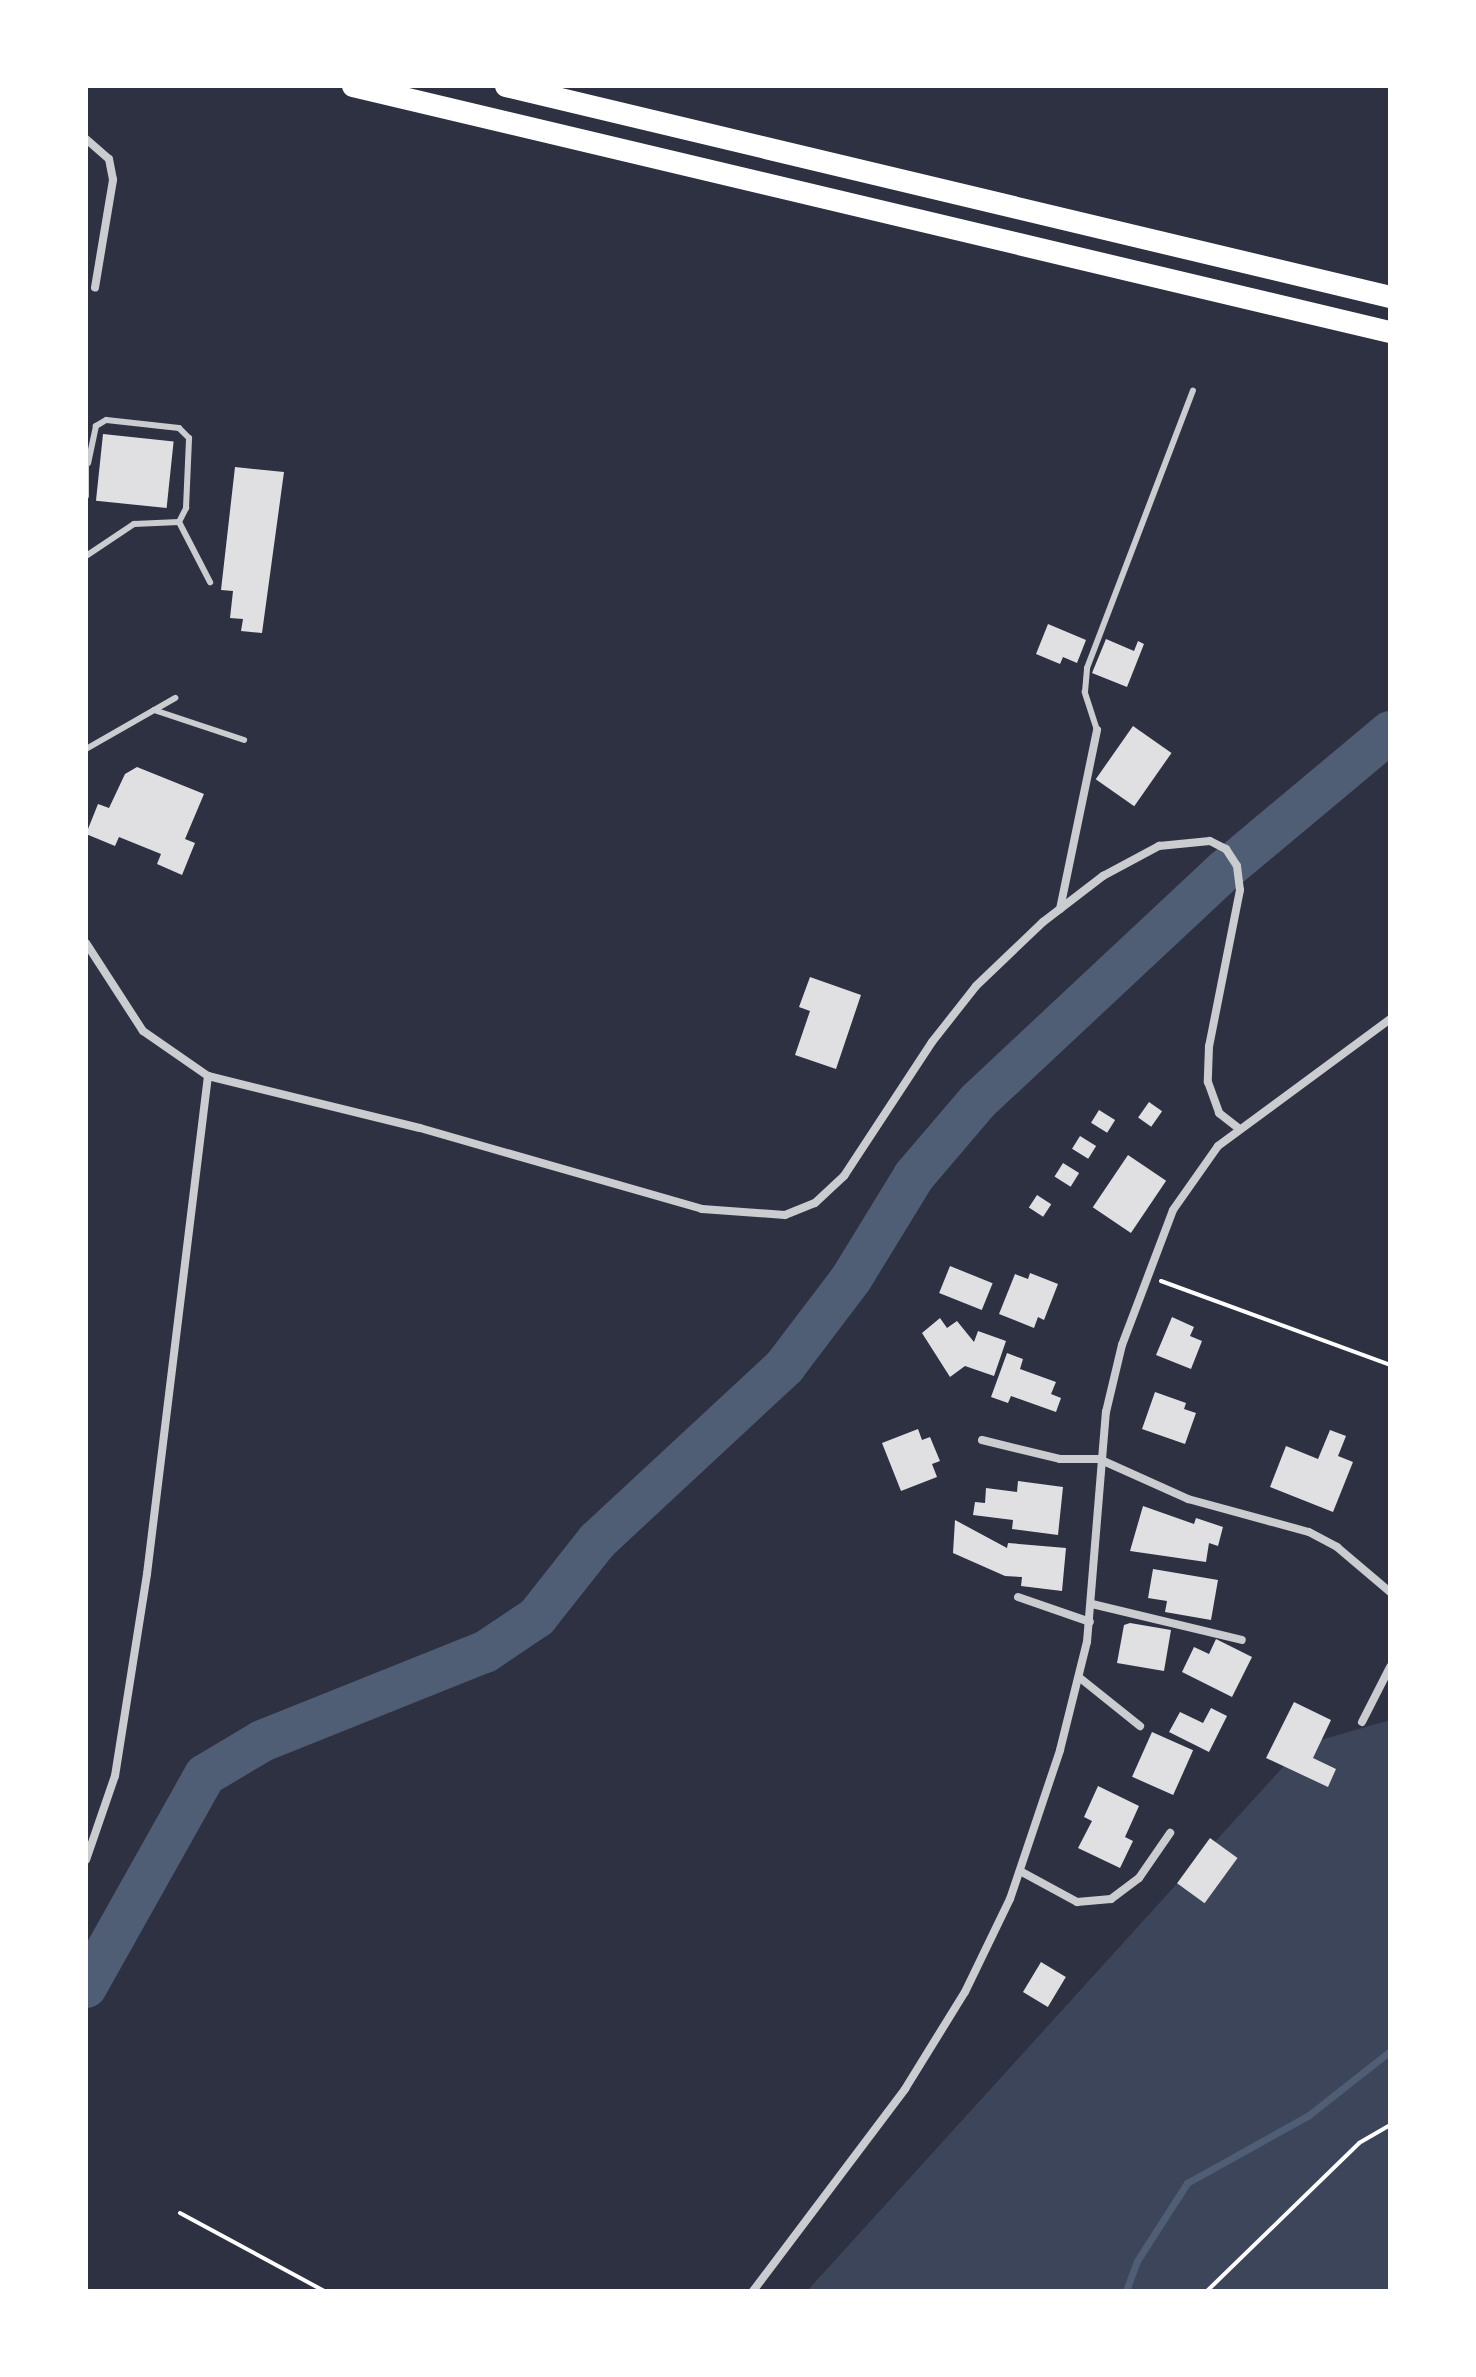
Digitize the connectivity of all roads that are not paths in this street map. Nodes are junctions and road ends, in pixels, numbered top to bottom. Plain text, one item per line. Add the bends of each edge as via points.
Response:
1 (353, 86) edge
2 (506, 86) edge
3 (86, 139) edge
4 (95, 287) dead end
5 (1390, 297) edge
6 (1390, 332) edge
7 (1193, 391) dead end
8 (87, 463) edge
9 (86, 496) edge
10 (179, 522) junction
11 (86, 556) edge
12 (210, 582) dead end
13 (175, 698) dead end
14 (154, 710) junction
15 (1097, 730) joint
16 (244, 740) dead end
17 (86, 749) edge
18 (1059, 909) junction
19 (86, 943) edge
20 (1390, 1019) edge
21 (208, 1076) junction
22 (1238, 1128) junction
23 (982, 1440) dead end
24 (1099, 1459) junction
25 (1390, 1592) edge
26 (1018, 1597) dead end
27 (1092, 1604) junction
28 (1090, 1622) junction
29 (1242, 1640) dead end
30 (1390, 1667) edge
31 (1080, 1678) junction
32 (1362, 1722) dead end
33 (1140, 1726) dead end
34 (1170, 1833) dead end
35 (86, 1860) edge
36 (1020, 1871) junction
37 (753, 2291) edge

1 - 6 highway
2 - 5 highway
3 - 4 street via 109,159 113,180
7 - 15 lane via 1087,668 1085,692
8 - 9 lane
8 - 10 lane via 96,426 106,420 179,428 189,438 191,451 186,508
10 - 11 lane via 134,524
10 - 12 lane
13 - 14 lane
14 - 16 lane
14 - 17 lane
15 - 18 street
18 - 21 street via 976,986 932,1042 844,1176 815,1203 785,1215 750,1217 702,1209 420,1128
18 - 22 street via 1103,876 1159,846 1195,840 1226,849 1237,866 1240,890 1236,933 1207,1064 1212,1100
19 - 21 street via 143,1031
20 - 22 street
21 - 35 street via 145,1589 115,1776
22 - 24 street via 1185,1189 1147,1276 1122,1345
23 - 24 street via 1060,1459
24 - 25 street via 1188,1499 1323,1538
24 - 27 street
26 - 28 street
27 - 28 street
27 - 29 street
28 - 31 street
30 - 32 street
31 - 33 street
31 - 36 street
34 - 36 street via 1139,1878 1111,1899 1077,1902
36 - 37 street via 983,1960 905,2089

